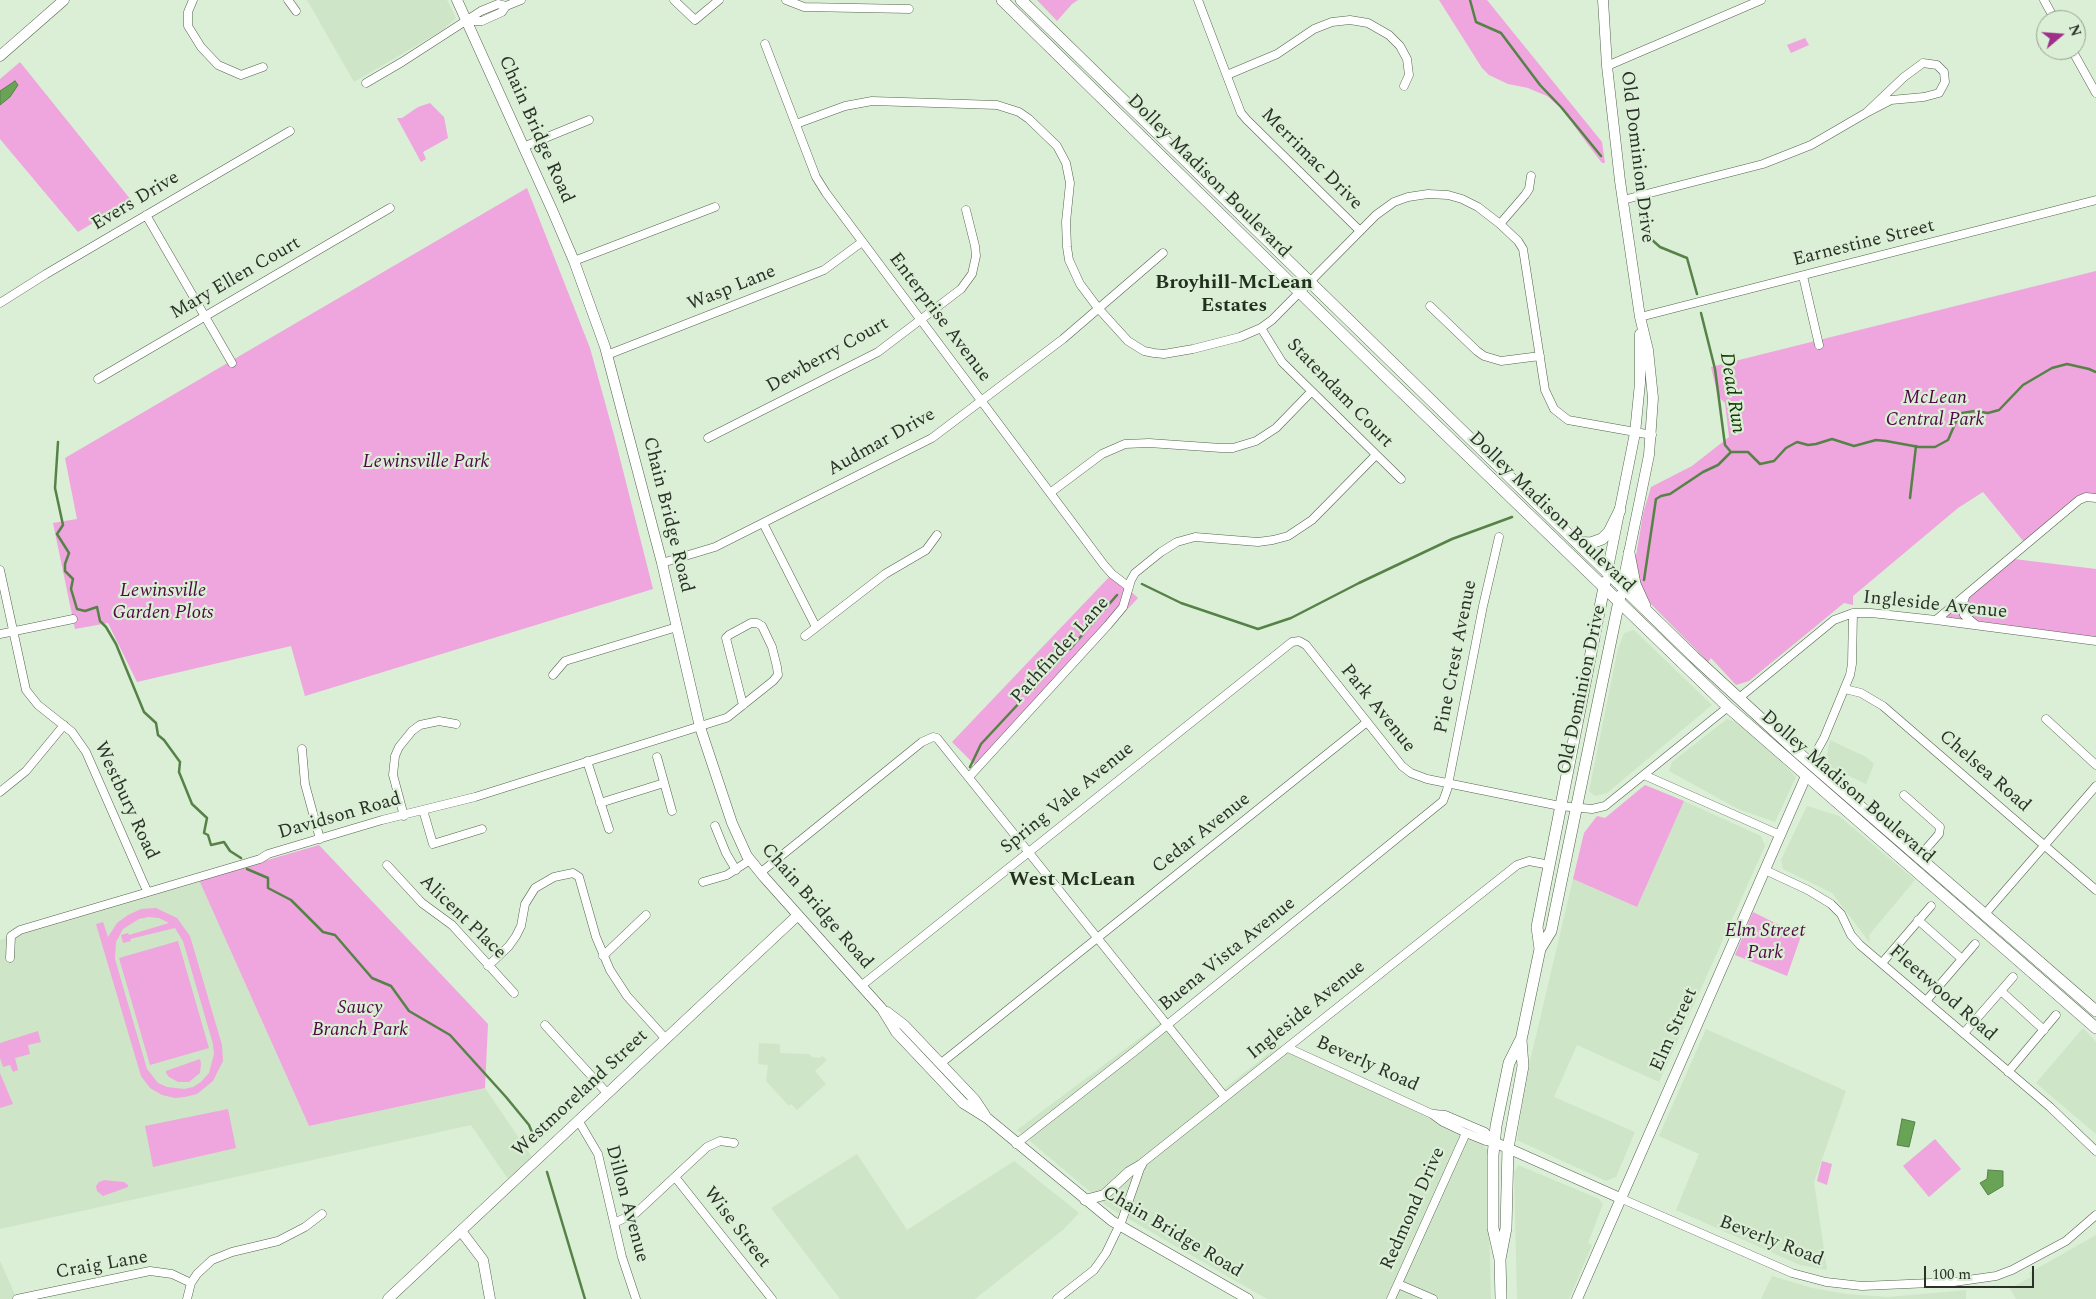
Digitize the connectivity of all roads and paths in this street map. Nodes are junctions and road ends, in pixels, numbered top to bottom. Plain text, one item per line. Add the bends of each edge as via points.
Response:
1 (64, 0) edge
2 (193, 0) edge
3 (288, 0) edge
4 (457, 0) edge
5 (521, 0) edge
6 (674, 0) edge
7 (719, 0) edge
8 (786, 0) edge
9 (1002, 0) edge
10 (1021, 0) edge
11 (1198, 0) edge
12 (1602, 0) edge
13 (1762, 0) edge
14 (909, 9) dead end
15 (296, 11) dead end
16 (467, 21) junction
17 (765, 44) dead end
18 (0, 56) edge
19 (2078, 60) edge
20 (1607, 66) junction
21 (263, 67) dead end
22 (1227, 75) junction
23 (366, 82) dead end
24 (1404, 86) dead end
25 (2096, 93) edge
26 (1866, 113) junction
27 (589, 120) dead end
28 (796, 124) junction
29 (290, 131) dead end
30 (523, 147) junction
31 (1531, 176) dead end
32 (1623, 200) junction
33 (2096, 200) edge
34 (715, 207) dead end
35 (390, 208) dead end
36 (966, 210) dead end
37 (146, 215) junction
38 (1500, 224) junction
39 (1359, 230) junction
40 (862, 242) junction
41 (1163, 253) dead end
42 (574, 262) junction
43 (1803, 276) junction
44 (1310, 281) junction
45 (1299, 292) junction
46 (0, 303) edge
47 (1430, 306) dead end
48 (1098, 308) junction
49 (205, 316) junction
50 (1640, 317) junction
51 (921, 321) junction
52 (1261, 328) junction
53 (1819, 345) dead end
54 (607, 355) junction
55 (1540, 356) junction
56 (232, 363) dead end
57 (98, 379) dead end
58 (1311, 392) junction
59 (981, 401) junction
60 (1635, 433) junction
61 (1652, 435) junction
62 (708, 438) dead end
63 (1376, 455) junction
64 (1401, 479) dead end
65 (1050, 493) junction
66 (2096, 498) edge
67 (1620, 510) junction
68 (764, 523) junction
69 (937, 535) dead end
70 (1499, 536) dead end
71 (1576, 542) junction
72 (1630, 552) junction
73 (662, 563) junction
74 (0, 570) edge
75 (1607, 573) junction
76 (1129, 587) junction
77 (1622, 587) junction
78 (1604, 588) junction
79 (1967, 594) junction
80 (1618, 602) junction
81 (1648, 612) junction
82 (1853, 613) junction
83 (73, 619) dead end
84 (1936, 620) junction
85 (1642, 625) junction
86 (1977, 625) junction
87 (677, 626) junction
88 (816, 627) junction
89 (1614, 629) junction
90 (12, 631) junction
91 (0, 634) edge
92 (805, 636) dead end
93 (1296, 641) joint
94 (2096, 641) edge
95 (553, 675) dead end
96 (1705, 685) junction
97 (1845, 689) junction
98 (1739, 698) junction
99 (743, 705) junction
100 (1728, 707) junction
101 (1752, 711) junction
102 (2046, 719) dead end
103 (1367, 722) junction
104 (456, 724) dead end
105 (64, 725) junction
106 (700, 727) junction
107 (302, 749) dead end
108 (656, 757) dead end
109 (587, 761) junction
110 (1810, 763) junction
111 (2096, 765) edge
112 (1644, 775) junction
113 (1806, 776) junction
114 (970, 777) junction
115 (664, 783) junction
116 (1448, 783) junction
117 (2096, 786) edge
118 (0, 792) edge
119 (1904, 795) dead end
120 (600, 803) junction
121 (1560, 806) junction
122 (1576, 808) junction
123 (423, 810) junction
124 (672, 811) dead end
125 (404, 816) junction
126 (715, 826) dead end
127 (482, 829) dead end
128 (609, 829) dead end
129 (1780, 835) junction
130 (320, 839) junction
131 (2045, 845) junction
132 (1029, 852) junction
133 (1919, 857) junction
134 (750, 860) junction
135 (387, 865) dead end
136 (1550, 865) junction
137 (736, 870) junction
138 (1764, 870) junction
139 (760, 873) junction
140 (703, 882) dead end
141 (2096, 890) edge
142 (147, 891) junction
143 (1931, 906) dead end
144 (1985, 914) junction
145 (646, 915) dead end
146 (798, 915) junction
147 (1918, 920) junction
148 (1098, 937) junction
149 (1975, 944) dead end
150 (1540, 949) junction
151 (602, 956) junction
152 (10, 958) dead end
153 (1962, 959) junction
154 (1882, 963) junction
155 (488, 966) junction
156 (2013, 977) dead end
157 (862, 986) junction
158 (2001, 991) junction
159 (514, 993) dead end
160 (1926, 1001) junction
161 (882, 1009) junction
162 (2096, 1011) edge
163 (2056, 1015) dead end
164 (1168, 1024) junction
165 (544, 1025) dead end
166 (2096, 1028) edge
167 (2044, 1030) junction
168 (1964, 1034) junction
169 (665, 1038) junction
170 (1521, 1040) junction
171 (1288, 1048) junction
172 (940, 1064) junction
173 (2008, 1072) junction
174 (607, 1093) junction
175 (1225, 1097) junction
176 (1432, 1114) junction
177 (987, 1118) junction
178 (578, 1120) junction
179 (1466, 1132) junction
180 (1494, 1142) junction
181 (734, 1143) dead end
182 (1016, 1144) junction
183 (1508, 1148) junction
184 (2096, 1151) edge
185 (1140, 1165) junction
186 (675, 1177) junction
187 (1620, 1198) junction
188 (1085, 1200) junction
189 (322, 1214) dead end
190 (2096, 1215) edge
191 (614, 1223) junction
192 (1119, 1226) junction
193 (461, 1231) junction
194 (1500, 1259) junction
195 (191, 1283) junction
196 (1398, 1284) junction
197 (17, 1299) edge
198 (187, 1299) edge
199 (388, 1299) edge
200 (490, 1299) edge
201 (636, 1299) edge
202 (772, 1299) edge
203 (1057, 1299) edge
204 (1248, 1299) edge
205 (1391, 1299) edge
206 (1433, 1299) edge
207 (1502, 1299) edge
208 (1577, 1299) edge

1 - 18 main road
2 - 21 street via 188,12 188,26 218,65 241,75
3 - 15 street
4 - 16 main road, Chain Bridge Road
5 - 16 street via 482,21
6 - 7 street via 695,20
8 - 14 street via 804,7
9 - 45 main road, Dolley Madison Boulevard
10 - 44 main road, Dolley Madison Boulevard
11 - 22 street, Merrimac Drive
12 - 20 main road, Old Dominion Drive
13 - 20 street
16 - 23 street
16 - 30 main road, Chain Bridge Road
17 - 28 street, Enterprise Avenue
19 - 25 street
20 - 32 main road, Old Dominion Drive
22 - 24 street via 1277,54 1314,29 1350,20 1368,23 1389,35 1400,46 1407,59 1409,75
22 - 39 street, Merrimac Drive via 1246,120
26 - 26 street via 1891,100 1939,93 1945,82 1944,72 1934,63 1919,65
26 - 32 street via 1811,145 1771,161
27 - 30 street
28 - 40 street, Enterprise Avenue via 822,189
28 - 48 street via 845,106 872,101 985,104 1019,112 1053,141 1066,163 1070,183 1066,234 1069,260 1080,284
29 - 37 street, Evers Drive
30 - 42 main road, Chain Bridge Road
31 - 38 street via 1529,189
32 - 50 main road, Old Dominion Drive
33 - 43 street, Earnestine Street
34 - 42 street
35 - 49 street, Mary Ellen Court
36 - 51 street, Dewberry Court via 975,246 972,274 961,289
37 - 46 street, Evers Drive
37 - 49 street
38 - 39 street via 1468,201 1428,194 1394,202
38 - 55 street via 1518,241 1525,255
39 - 44 street
40 - 51 street, Enterprise Avenue
40 - 54 street, Wasp Lane via 824,270
41 - 48 street, Audmar Drive
42 - 54 main road, Chain Bridge Road
43 - 50 street, Earnestine Street
43 - 53 street
44 - 45 street
44 - 71 main road, Dolley Madison Boulevard
45 - 52 street
45 - 78 main road, Dolley Madison Boulevard
47 - 55 street via 1484,356 1501,361
48 - 52 street via 1128,341 1154,353 1193,349
48 - 59 street, Audmar Drive
49 - 56 street
49 - 57 street, Mary Ellen Court
50 - 60 main road, Old Dominion Drive
50 - 61 main road, Old Dominion Drive via 1652,379
51 - 59 street, Enterprise Avenue
51 - 62 street, Dewberry Court via 878,352
52 - 58 street, Statendam Court via 1273,351
54 - 73 main road, Chain Bridge Road
55 - 60 street via 1546,395 1560,416 1573,422
58 - 63 street, Statendam Court
58 - 65 street via 1276,428 1256,441 1233,448 1149,442 1125,444 1102,454
59 - 65 street, Enterprise Avenue
59 - 68 street, Audmar Drive via 923,443
60 - 61 street
60 - 67 main road, Old Dominion Drive
61 - 72 main road, Old Dominion Drive
63 - 64 street, Statendam Court
63 - 76 street, Pathfinder Lane via 1297,531 1266,541 1187,538 1161,552 1138,571
65 - 76 street, Enterprise Avenue via 1104,565
66 - 79 street via 2079,500
67 - 71 main road via 1602,539
67 - 75 main road, Old Dominion Drive
68 - 73 street, Audmar Drive via 715,547
68 - 88 street
69 - 88 street via 926,550 885,574
70 - 116 street, Pine Crest Avenue
71 - 75 main road, Dolley Madison Boulevard
72 - 77 main road, Old Dominion Drive
72 - 81 main road via 1635,584
73 - 87 main road, Chain Bridge Road
74 - 90 street, Westbury Road
75 - 77 main road, Dolley Madison Boulevard
75 - 78 main road, Old Dominion Drive
76 - 114 street, Pathfinder Lane via 1123,607
77 - 80 main road, Old Dominion Drive
77 - 81 main road, Dolley Madison Boulevard
78 - 80 main road, Dolley Madison Boulevard
78 - 121 main road, Old Dominion Drive
79 - 84 street
79 - 86 street via 1963,611 1967,619
80 - 85 main road, Dolley Madison Boulevard
80 - 89 main road, Old Dominion Drive
81 - 98 main road, Dolley Madison Boulevard
82 - 84 street, Ingleside Avenue
82 - 97 street via 1852,664
82 - 98 street, Ingleside Avenue via 1834,620
83 - 90 street
84 - 86 street, Ingleside Avenue
85 - 89 main road via 1626,623
85 - 96 main road, Dolley Madison Boulevard
86 - 94 street, Ingleside Avenue
87 - 95 street via 565,661
87 - 106 main road, Chain Bridge Road
88 - 92 street
89 - 122 main road, Old Dominion Drive
90 - 91 street
90 - 105 street, Westbury Road via 26,690 38,705
93 - 103 street, Park Avenue via 1306,645
93 - 132 street, Spring Vale Avenue
96 - 98 main road via 1729,698
96 - 100 main road, Dolley Madison Boulevard
97 - 110 street
97 - 131 street, Chelsea Road via 1861,693 1883,706
98 - 101 main road, Dolley Madison Boulevard
99 - 99 street, Davidson Road via 778,675 772,647 762,626 757,623 751,623 726,638
99 - 106 street, Davidson Road via 726,718
100 - 101 main road via 1735,705
100 - 112 street
100 - 113 main road, Dolley Madison Boulevard
101 - 110 main road, Dolley Madison Boulevard
102 - 111 street
103 - 116 street, Park Avenue via 1408,771 1422,778
103 - 148 street, Cedar Avenue
104 - 125 street via 440,720 420,726 399,747 393,775
105 - 118 street via 26,771
105 - 142 street, Westbury Road via 86,752
106 - 109 street, Davidson Road
106 - 134 main road, Chain Bridge Road via 735,829
107 - 130 street via 305,784
108 - 115 street
109 - 120 street
109 - 123 street, Davidson Road
110 - 133 main road, Dolley Madison Boulevard
112 - 122 street via 1603,807
112 - 129 street
113 - 129 main road, Elm Street
113 - 166 main road, Dolley Madison Boulevard
114 - 132 street
114 - 139 street via 937,738 922,742
115 - 120 street
115 - 124 street
116 - 121 street, Park Avenue
116 - 164 street, Buena Vista Avenue via 1444,798 1436,808
117 - 131 street
119 - 133 street via 1940,827 1939,834
120 - 128 street
121 - 122 street
121 - 136 main road, Old Dominion Drive
122 - 150 main road, Old Dominion Drive via 1551,930
123 - 125 street, Davidson Road
123 - 127 street via 433,844
125 - 130 street, Davidson Road
126 - 137 street
129 - 138 main road, Elm Street
130 - 142 street, Davidson Road
131 - 141 street, Chelsea Road
131 - 144 street
132 - 148 street
132 - 157 street, Spring Vale Avenue
133 - 144 main road, Dolley Madison Boulevard
134 - 137 street
134 - 139 main road, Chain Bridge Road
135 - 155 street, Alicent Place via 422,903 452,925
136 - 150 main road, Old Dominion Drive via 1537,927
136 - 171 street, Ingleside Avenue via 1528,861 1517,865
137 - 140 street
138 - 154 street, Fleetwood Road via 1831,904 1841,914 1857,942
138 - 187 main road, Elm Street
139 - 146 main road, Chain Bridge Road
142 - 152 street, Davidson Road via 15,933 11,936
143 - 147 street
144 - 162 main road, Dolley Madison Boulevard
145 - 151 street
146 - 157 main road, Chain Bridge Road
146 - 169 main road, Westmoreland Street
147 - 153 street
147 - 154 street
148 - 164 street
148 - 172 street, Cedar Avenue
149 - 153 street
150 - 170 main road, Old Dominion Drive
151 - 155 street via 579,877 573,873 554,877 534,888 525,904 516,936
151 - 169 street via 627,996
153 - 160 street
154 - 160 street, Fleetwood Road
155 - 159 street, Alicent Place
156 - 158 street
157 - 161 main road, Chain Bridge Road
158 - 167 street
158 - 168 street
160 - 168 street, Fleetwood Road
161 - 172 main road, Chain Bridge Road via 904,1025
161 - 177 main road, Chain Bridge Road via 896,1032 935,1075 968,1107
163 - 167 street
164 - 175 street
164 - 182 street, Buena Vista Avenue
165 - 174 street
167 - 173 street
168 - 173 street, Fleetwood Road
169 - 174 main road, Westmoreland Street
170 - 180 main road, Old Dominion Drive via 1509,1063
170 - 183 main road, Old Dominion Drive via 1523,1066
171 - 175 street, Ingleside Avenue
171 - 176 street, Beverly Road
172 - 177 main road, Chain Bridge Road via 976,1100
173 - 184 street, Fleetwood Road
174 - 178 main road, Westmoreland Street
175 - 185 street, Ingleside Avenue
176 - 179 street, Beverly Road
176 - 180 street, Beverly Road via 1446,1115 1485,1132
177 - 182 main road, Chain Bridge Road
178 - 191 street, Dillon Avenue via 598,1154
178 - 193 main road, Westmoreland Street
179 - 180 street, Beverly Road
179 - 196 street, Redmond Drive
180 - 183 main road, Beverly Road
180 - 194 main road, Old Dominion Drive via 1492,1228
181 - 186 street via 713,1142
182 - 188 main road, Chain Bridge Road
183 - 187 main road, Beverly Road
183 - 194 main road, Old Dominion Drive via 1506,1228
185 - 188 main road via 1104,1195
185 - 192 street
186 - 191 street via 636,1212
186 - 202 street, Wise Street
187 - 190 street, Beverly Road via 1784,1270 1855,1286 1954,1282 1996,1276 2070,1238
187 - 208 main road, Elm Street
188 - 192 main road, Chain Bridge Road
189 - 195 street via 278,1241 212,1260
191 - 201 street, Dillon Avenue
192 - 203 street via 1097,1266
192 - 204 main road, Chain Bridge Road
193 - 199 main road, Westmoreland Street
193 - 200 main road via 483,1260
194 - 207 main road, Old Dominion Drive
195 - 197 street, Craig Lane via 172,1274 150,1271
195 - 198 street
196 - 205 street, Redmond Drive
196 - 206 street

